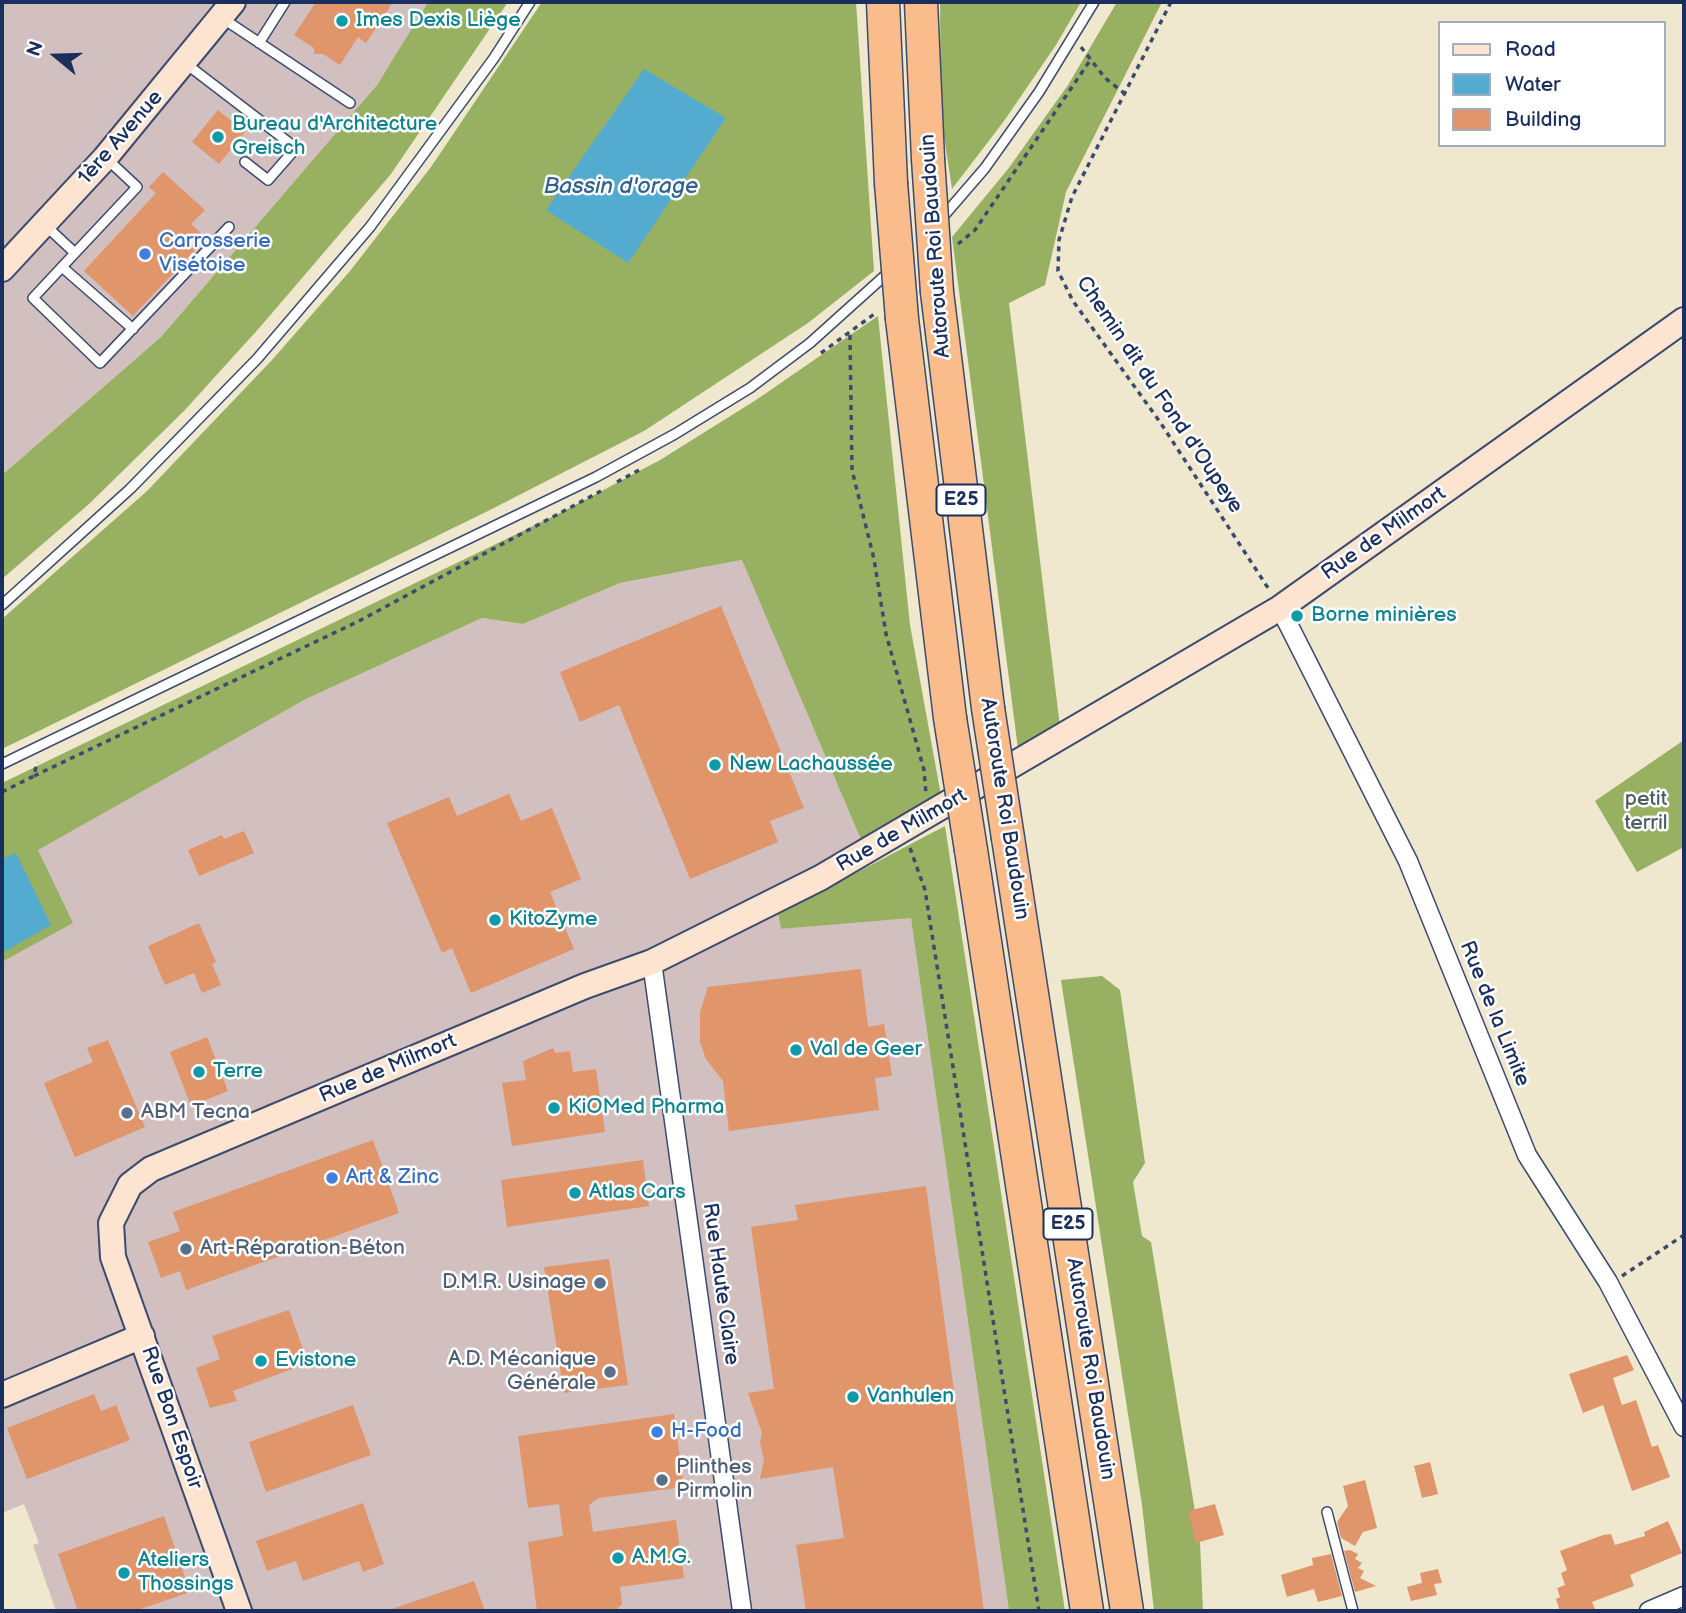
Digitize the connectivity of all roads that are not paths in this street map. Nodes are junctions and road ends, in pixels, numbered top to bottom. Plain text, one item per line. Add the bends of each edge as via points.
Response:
1 (285, 2) edge
2 (530, 2) edge
3 (883, 2) edge
4 (921, 2) edge
5 (1094, 2) edge
6 (227, 10) edge
7 (259, 43) junction
8 (185, 63) junction
9 (351, 103) dead end
10 (106, 158) junction
11 (245, 162) dead end
12 (45, 225) junction
13 (229, 227) dead end
14 (919, 244) dead end
15 (910, 252) dead end
16 (75, 253) junction
17 (62, 267) junction
18 (2, 269) edge
19 (1684, 320) edge
20 (132, 329) junction
21 (2, 605) edge
22 (1280, 608) junction
23 (2, 764) edge
24 (652, 962) junction
25 (111, 1223) joint
26 (142, 1336) junction
27 (2, 1395) edge
28 (1684, 1427) edge
29 (1327, 1513) dead end
30 (1684, 1596) edge
31 (239, 1611) edge
32 (742, 1611) edge
33 (1087, 1611) edge
34 (1127, 1611) edge
35 (1353, 1611) edge
36 (1649, 1611) edge

1 - 7 lane
2 - 21 lane via 370,227 257,359 130,489
3 - 33 highway, Autoroute Roi Baudouin / E25, bridge via 902,319 950,718
4 - 34 highway, Autoroute Roi Baudouin / E25, bridge via 937,292 988,708
5 - 14 lane via 985,168
6 - 7 lane
6 - 8 street, 1ère Avenue
7 - 9 lane
8 - 10 street, 1ère Avenue
8 - 11 lane via 296,148 268,180
10 - 12 street, 1ère Avenue
10 - 16 lane via 137,187
12 - 16 lane
12 - 18 street, 1ère Avenue
13 - 20 lane
15 - 23 lane via 810,342 750,388 675,434 596,477
16 - 17 lane
17 - 20 lane
17 - 20 lane via 33,298 100,363
19 - 22 street, Rue de Milmort
22 - 24 street, Rue de Milmort via 904,831 758,911
22 - 28 street, Rue de la Limite via 1408,861 1528,1155 1608,1282
24 - 25 street, Rue de Milmort via 151,1169 130,1185
24 - 32 street, Rue Haute Claire
25 - 26 street, Rue Bon Espoir via 113,1257
26 - 27 street
26 - 31 street, Rue Bon Espoir
29 - 35 lane
30 - 36 street

